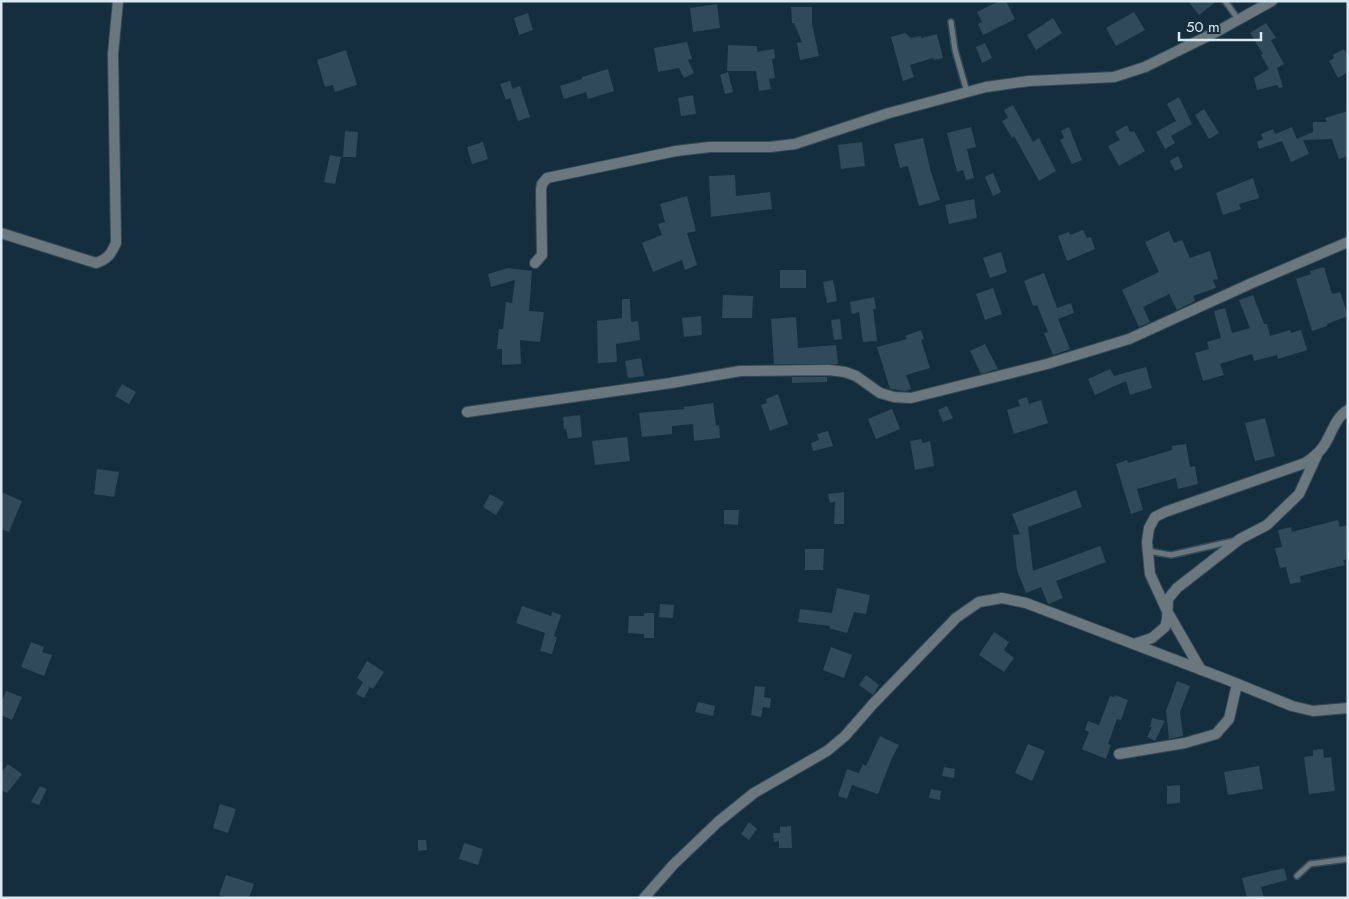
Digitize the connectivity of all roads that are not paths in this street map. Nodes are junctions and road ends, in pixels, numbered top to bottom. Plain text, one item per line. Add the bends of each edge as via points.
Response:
1 (118, 1) edge
2 (1225, 1) edge
3 (1272, 1) edge
4 (1238, 20) junction
5 (951, 22) dead end
6 (967, 92) junction
7 (1, 233) edge
8 (1348, 242) edge
9 (535, 263) dead end
10 (1348, 410) edge
11 (467, 412) dead end
12 (1318, 454) junction
13 (1240, 538) junction
14 (1148, 551) junction
15 (1166, 611) junction
16 (1134, 644) junction
17 (1201, 670) junction
18 (1237, 684) junction
19 (1348, 708) edge
20 (1119, 754) dead end
21 (1348, 860) edge
22 (1297, 876) dead end
23 (644, 898) edge

1 - 7 street via 113,54 116,243 111,254 96,263
2 - 4 lane
3 - 4 street
4 - 6 street via 1145,67 1114,77 1029,81
5 - 6 lane
6 - 9 street via 795,144 676,151 547,178 541,190 542,255
8 - 11 street via 1129,339 1047,364 912,398 880,393 845,372 740,371
10 - 12 street via 1335,424
12 - 13 street via 1299,494 1267,525
12 - 14 street via 1305,464 1155,517 1149,528
13 - 14 lane via 1171,555
13 - 15 street via 1177,588 1168,599
14 - 15 street via 1150,574
15 - 16 street via 1167,620 1161,632
15 - 17 street
16 - 17 street
16 - 23 street via 1026,603 1002,598 979,602 956,618 845,736 827,751 754,793 718,822
17 - 18 street
18 - 19 street via 1313,711
18 - 20 street via 1229,718 1216,734 1185,743
21 - 22 lane via 1310,864

